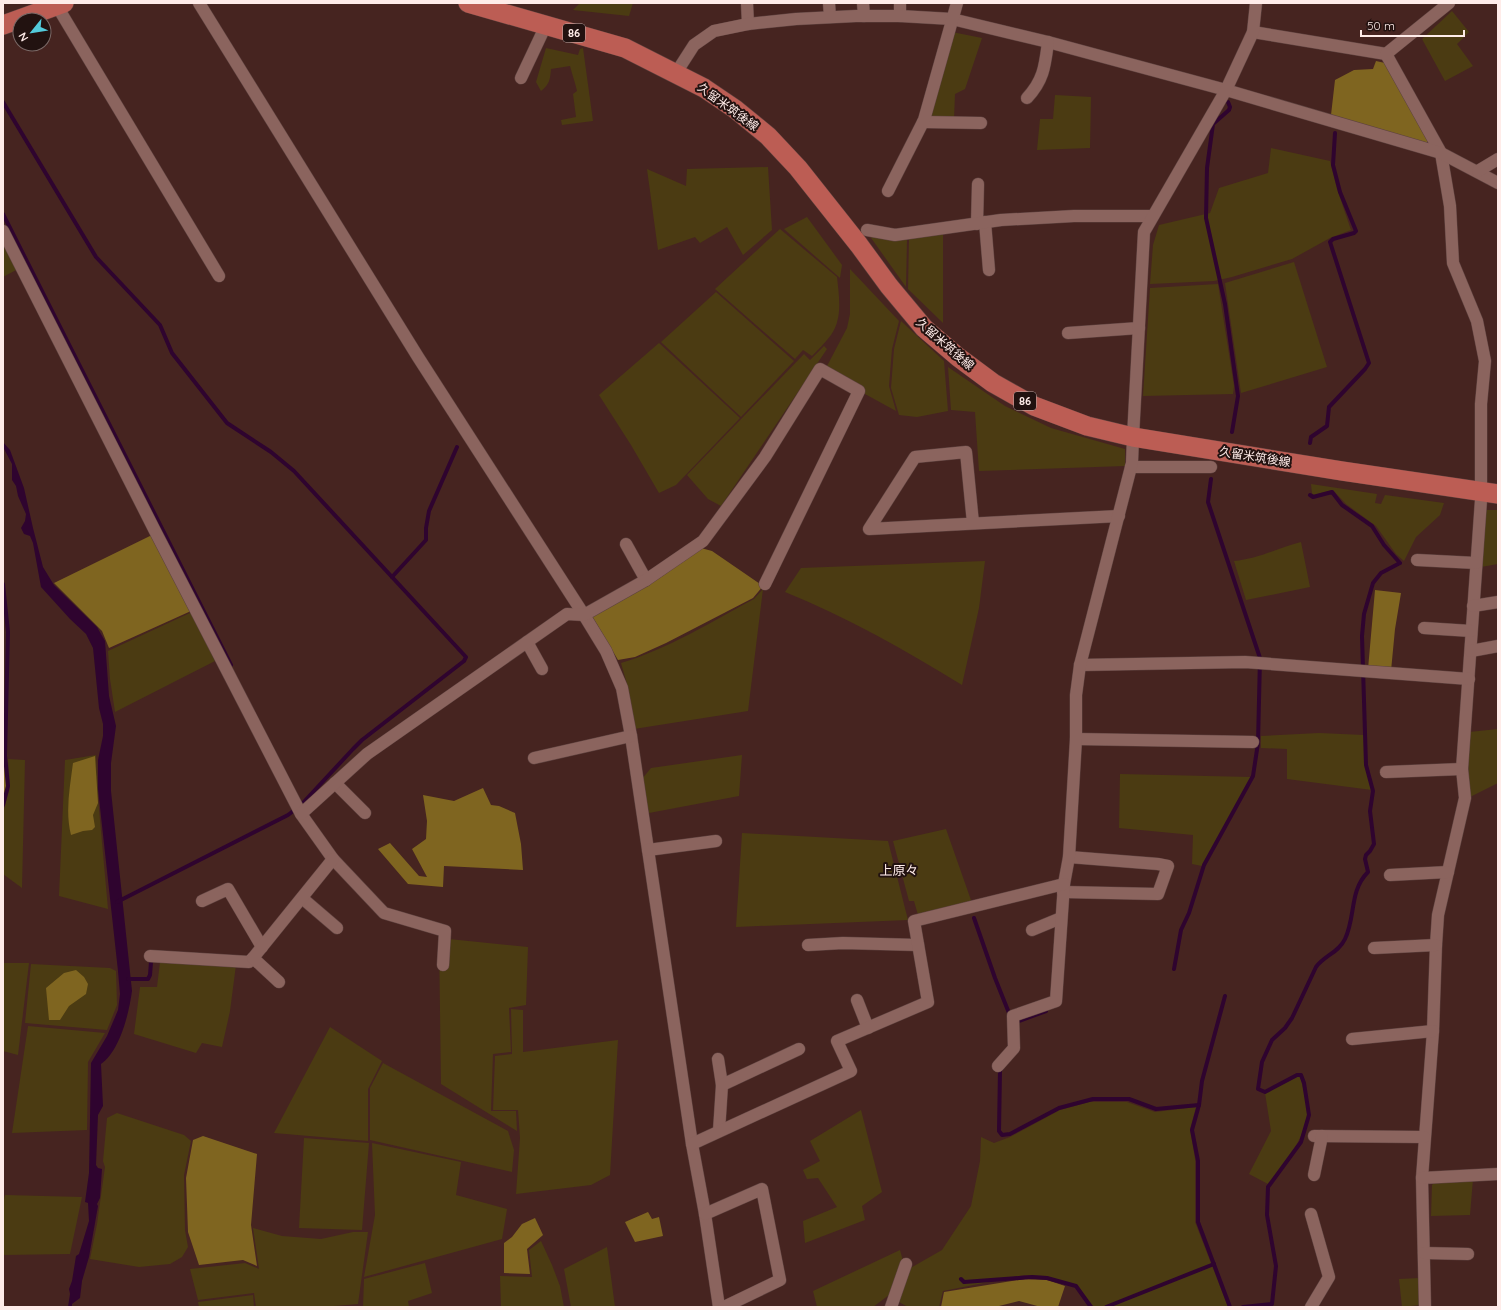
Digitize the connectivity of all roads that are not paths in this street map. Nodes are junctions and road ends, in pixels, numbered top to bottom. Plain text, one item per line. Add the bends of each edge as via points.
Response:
1 (199, 3) edge
2 (468, 3) edge
3 (747, 3) edge
4 (829, 3) edge
5 (863, 3) edge
6 (900, 3) edge
7 (957, 3) edge
8 (1256, 3) edge
9 (1449, 3) edge
10 (60, 4) edge
11 (864, 16) junction
12 (900, 16) junction
13 (830, 17) junction
14 (952, 19) junction
15 (748, 24) junction
16 (3, 25) edge
17 (546, 25) junction
18 (1254, 32) junction
19 (1048, 42) junction
20 (1386, 54) junction
21 (676, 73) junction
22 (521, 78) dead end
23 (1226, 90) junction
24 (1027, 98) dead end
25 (923, 122) junction
26 (981, 123) dead end
27 (1441, 152) junction
28 (1498, 159) edge
29 (1478, 171) junction
30 (1498, 183) edge
31 (978, 184) dead end
32 (888, 191) dead end
33 (1153, 216) junction
34 (981, 223) junction
35 (867, 230) dead end
36 (3, 231) edge
37 (989, 270) dead end
38 (219, 276) dead end
39 (1139, 328) junction
40 (1068, 333) dead end
41 (1133, 437) junction
42 (1131, 467) junction
43 (1210, 467) dead end
44 (1489, 493) edge
45 (1119, 516) junction
46 (973, 523) junction
47 (626, 544) dead end
48 (1417, 560) dead end
49 (1476, 563) junction
50 (646, 580) junction
51 (765, 584) dead end
52 (1498, 602) edge
53 (1473, 606) junction
54 (584, 615) junction
55 (1424, 628) dead end
56 (1471, 631) junction
57 (527, 642) junction
58 (1498, 646) edge
59 (1471, 651) junction
60 (1080, 666) junction
61 (542, 669) dead end
62 (1469, 679) junction
63 (631, 736) junction
64 (1076, 739) junction
65 (1252, 742) dead end
66 (534, 758) dead end
67 (1462, 769) junction
68 (1386, 772) dead end
69 (335, 783) junction
70 (365, 813) dead end
71 (301, 814) junction
72 (716, 841) dead end
73 (648, 850) junction
74 (1069, 857) junction
75 (333, 859) junction
76 (1448, 872) junction
77 (1390, 875) dead end
78 (1063, 888) junction
79 (302, 898) junction
80 (202, 901) dead end
81 (1061, 918) junction
82 (336, 928) dead end
83 (1032, 930) dead end
84 (808, 945) dead end
85 (918, 945) junction
86 (1436, 945) junction
87 (262, 947) junction
88 (1374, 948) dead end
89 (150, 956) dead end
90 (253, 958) junction
91 (443, 965) dead end
92 (279, 982) dead end
93 (857, 1000) dead end
94 (868, 1028) junction
95 (1433, 1031) junction
96 (1352, 1039) dead end
97 (799, 1049) dead end
98 (718, 1059) dead end
99 (998, 1066) dead end
100 (722, 1085) junction
101 (719, 1131) junction
102 (1424, 1137) junction
103 (692, 1144) junction
104 (1314, 1174) dead end
105 (1498, 1174) edge
106 (1422, 1178) junction
107 (705, 1214) junction
108 (1311, 1214) dead end
109 (1424, 1253) junction
110 (1468, 1254) dead end
111 (906, 1264) dead end
112 (719, 1307) edge
113 (724, 1307) edge
114 (891, 1307) edge
115 (1311, 1307) edge
116 (1425, 1307) edge

1 - 54 street via 418,357
2 - 17 main road, 久留米筑後線 / 86
3 - 15 street
4 - 13 street
5 - 11 street
6 - 12 street
7 - 14 street
8 - 18 street
9 - 20 street
10 - 16 main road
10 - 38 street
11 - 12 street
11 - 13 street
12 - 14 street
13 - 15 street
14 - 19 street
14 - 25 street
15 - 21 street via 714,31 694,45
17 - 21 main road, 久留米筑後線 / 86 via 625,48
17 - 22 street
18 - 20 street
18 - 23 street
19 - 23 street
19 - 24 street via 1041,79
20 - 27 street
21 - 41 main road, 久留米筑後線 / 86 via 704,88 768,136 798,168 924,328 958,357 993,383 1034,406 1087,426
23 - 27 street
23 - 33 street
25 - 26 street
25 - 32 street
27 - 29 street
27 - 44 street via 1450,206 1453,263 1477,321 1485,361 1481,404
28 - 29 street
29 - 30 street
31 - 34 street
33 - 34 street via 1074,216
33 - 39 street via 1144,232
34 - 35 street via 895,235
34 - 37 street
36 - 71 street
39 - 40 street
39 - 41 street
41 - 42 street
41 - 44 main road, 久留米筑後線 / 86
42 - 43 street
42 - 45 street
44 - 49 street
45 - 46 street
45 - 60 street
46 - 46 street via 929,526 869,529 915,457 966,452
47 - 50 street
48 - 49 street
49 - 53 street
50 - 51 street via 703,541 765,457 820,369 859,390
50 - 54 street
52 - 53 street
53 - 56 street
54 - 57 street via 567,614
54 - 63 street via 606,651 622,688
55 - 56 street
56 - 59 street
57 - 61 street
57 - 69 street via 367,754
58 - 59 street
59 - 62 street
60 - 62 street via 1245,662
60 - 64 street via 1076,695
62 - 67 street
63 - 66 street
63 - 73 street
64 - 65 street
64 - 74 street
67 - 68 street
67 - 76 street via 1465,798
69 - 70 street
69 - 71 street
71 - 75 street
72 - 73 street
73 - 103 street
74 - 78 street
74 - 78 street via 1168,866 1158,894
75 - 79 street
75 - 91 street via 384,913 445,931
76 - 77 street
76 - 86 street via 1438,915
78 - 81 street
78 - 85 street via 914,921
79 - 82 street
79 - 87 street
80 - 87 street via 228,889
81 - 83 street
81 - 99 street via 1056,1001 1013,1016 1014,1048
84 - 85 street
85 - 94 street via 928,1002
86 - 88 street
86 - 95 street
87 - 90 street
89 - 90 street via 249,962
90 - 92 street
93 - 94 street
94 - 101 street via 837,1041 851,1071
95 - 96 street
95 - 102 street
97 - 100 street
98 - 100 street
100 - 101 street
101 - 103 street
102 - 104 street via 1318,1136
102 - 106 street
103 - 107 street
105 - 106 street
106 - 109 street
107 - 112 street
107 - 113 street via 762,1189 780,1280
108 - 115 street via 1329,1278
109 - 110 street
109 - 116 street
111 - 114 street

